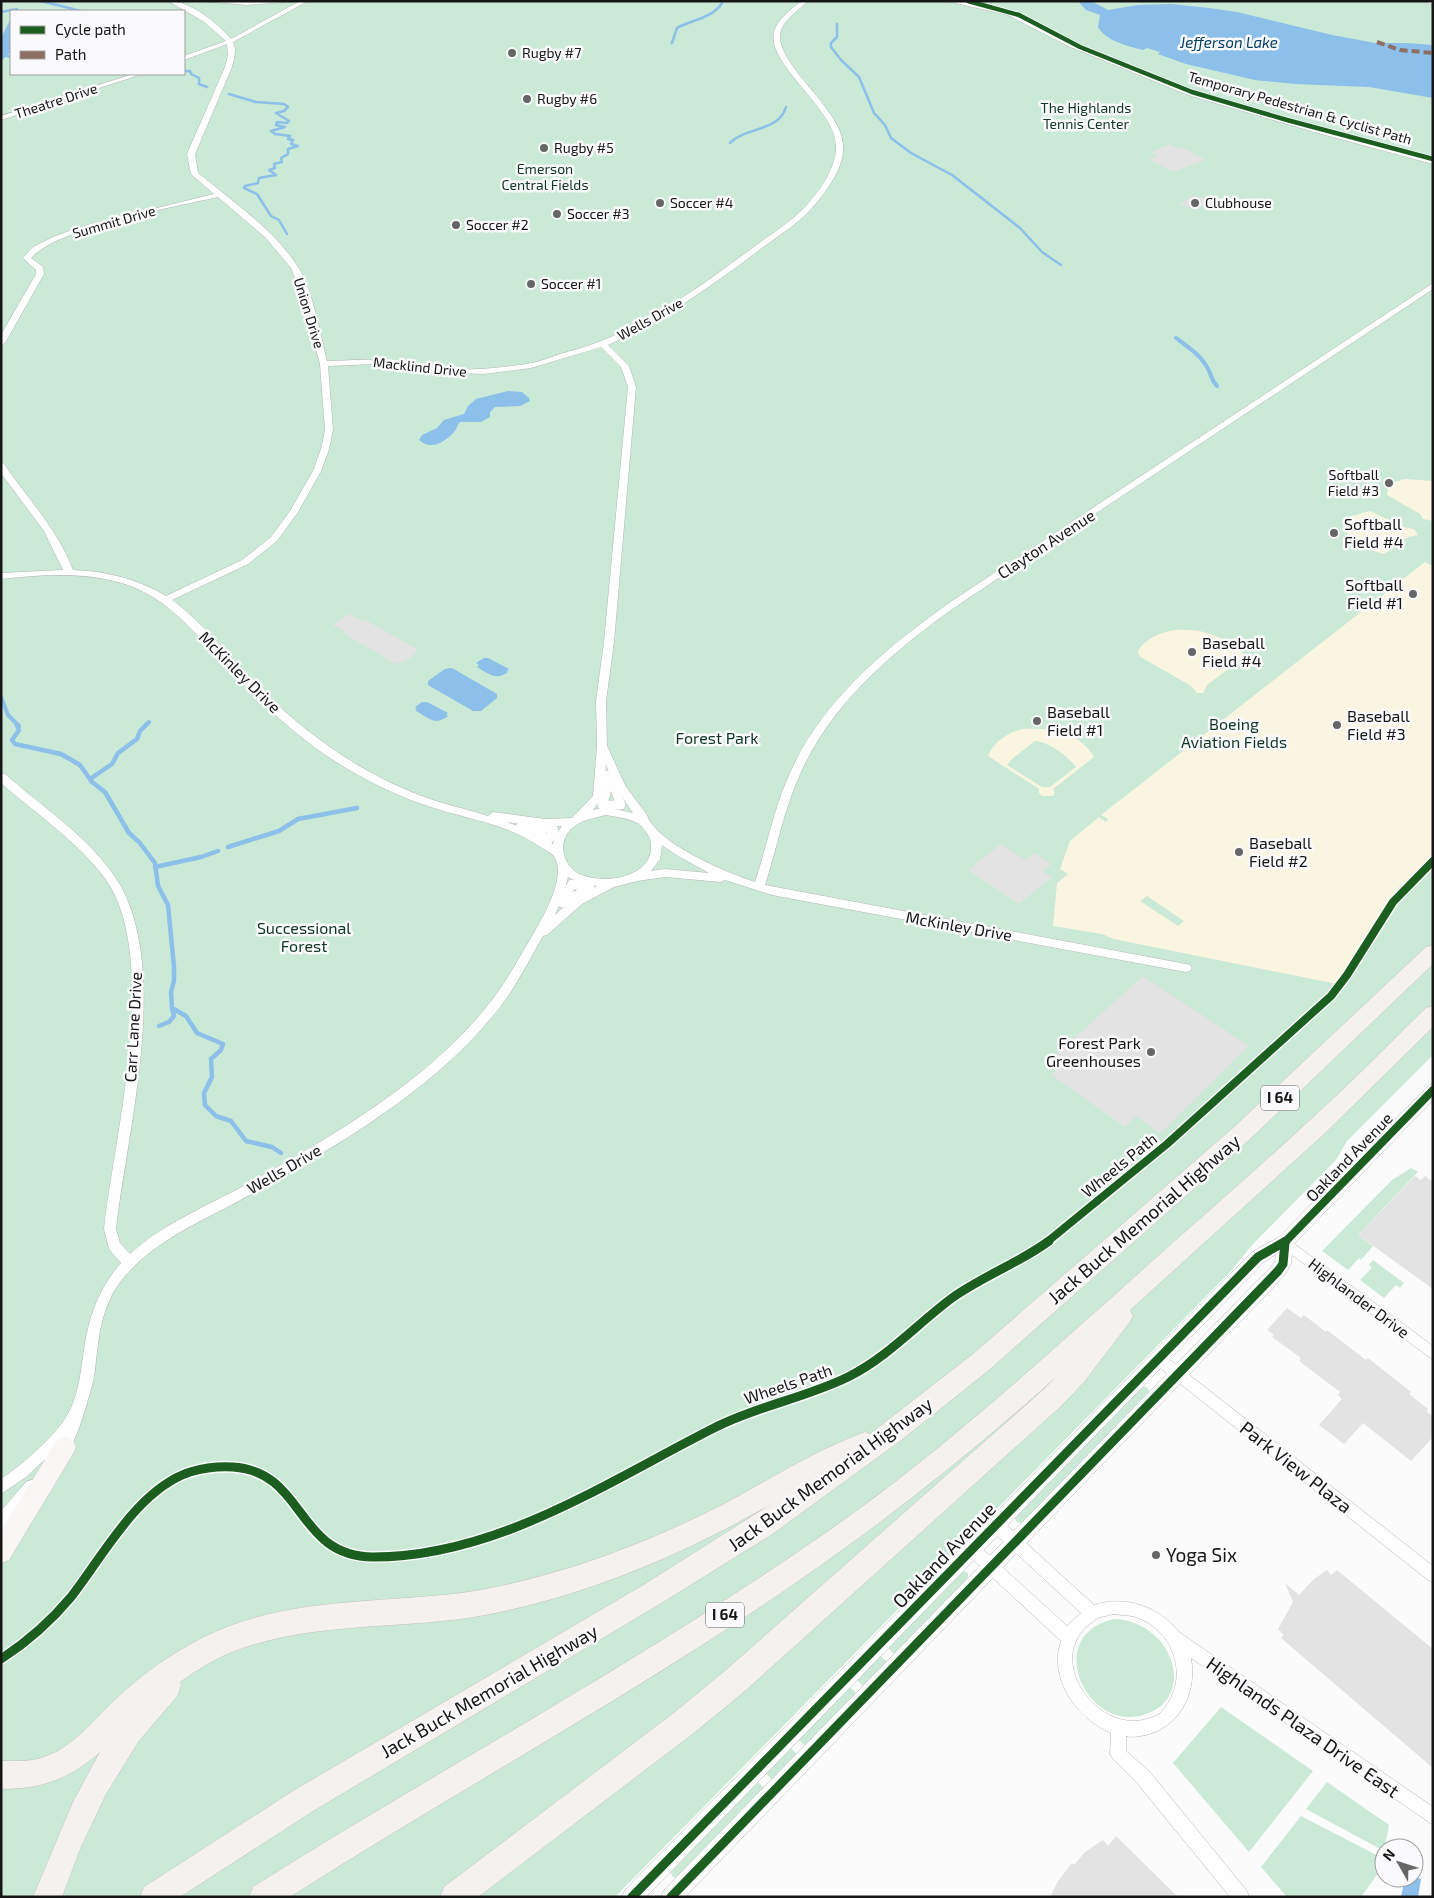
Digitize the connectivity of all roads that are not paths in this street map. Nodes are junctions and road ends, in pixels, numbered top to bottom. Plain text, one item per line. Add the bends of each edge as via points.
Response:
1 (171, 1) edge
2 (206, 1) edge
3 (293, 1) edge
4 (305, 1) edge
5 (805, 1) edge
6 (949, 1) edge
7 (1427, 1) edge
8 (1433, 3) edge
9 (230, 42) junction
10 (185, 58) edge
11 (136, 75) edge
12 (1, 118) edge
13 (1433, 162) edge
14 (219, 195) junction
15 (1433, 285) edge
16 (1, 343) edge
17 (603, 344) junction
18 (324, 364) junction
19 (1, 466) edge
20 (69, 573) junction
21 (1, 576) edge
22 (165, 600) junction
23 (602, 746) junction
24 (1, 777) edge
25 (469, 814) junction
26 (577, 819) junction
27 (652, 830) junction
28 (556, 852) junction
29 (562, 865) junction
30 (631, 878) junction
31 (732, 879) junction
32 (612, 883) junction
33 (759, 887) junction
34 (535, 940) junction
35 (1433, 952) edge
36 (1186, 968) dead end
37 (1433, 1014) edge
38 (1433, 1090) edge
39 (1285, 1242) junction
40 (130, 1263) junction
41 (1149, 1278) junction
42 (1433, 1354) edge
43 (1159, 1359) junction
44 (1178, 1374) junction
45 (75, 1414) junction
46 (891, 1433) junction
47 (65, 1447) junction
48 (1, 1487) edge
49 (1, 1522) edge
50 (996, 1525) junction
51 (1015, 1543) junction
52 (972, 1549) junction
53 (1, 1552) edge
54 (992, 1567) junction
55 (1433, 1575) edge
56 (1092, 1612) junction
57 (1173, 1637) junction
58 (1068, 1638) junction
59 (194, 1659) junction
60 (1119, 1728) junction
61 (1, 1776) edge
62 (1433, 1817) edge
63 (48, 1897) edge
64 (154, 1897) edge
65 (262, 1897) edge
66 (454, 1897) edge
67 (632, 1897) edge
68 (671, 1897) edge
69 (1241, 1897) edge

1 - 9 street via 206,20
2 - 3 street
4 - 9 street
5 - 17 street, Wells Drive via 780,26 777,40 791,68 838,134 840,146 827,182 798,217 722,275 652,320
6 - 13 street via 1010,14 1070,45 1190,94
7 - 8 street
9 - 10 street
9 - 14 street, Union Drive via 232,53 191,161 195,174
11 - 12 street, Theatre Drive
14 - 16 street, Summit Drive via 101,223 63,236 31,252 27,258 40,269 40,274
14 - 18 street, Union Drive via 269,236 295,268
15 - 33 street, Clayton Avenue via 955,603 886,656 832,714 805,753 780,814
17 - 18 street, Macklind Drive via 531,366 482,372 425,370 375,362
17 - 23 street, Wells Drive via 625,366 632,387 601,701
18 - 22 street, Union Drive via 329,430 314,478 294,512 274,539 257,554
19 - 20 street via 54,539
20 - 21 street, McKinley Drive
20 - 22 street, McKinley Drive via 123,581
22 - 25 street, McKinley Drive via 276,709 322,748 403,792
23 - 26 street, Wells Drive via 598,796 591,808
23 - 27 street, Wells Drive via 628,798
24 - 40 street, Carr Lane Drive via 90,854 118,890 132,924 137,962 136,1020 110,1229 114,1245
25 - 26 street, McKinley Drive via 545,823
25 - 28 street, McKinley Drive via 529,834
26 - 27 street via 599,811 617,811 634,816
26 - 28 street via 560,836
27 - 30 street via 658,848 654,860
27 - 31 street, McKinley Drive via 688,858
28 - 29 street
29 - 32 street via 583,880
29 - 34 street, Wells Drive via 560,893
30 - 31 street, McKinley Drive via 672,873
30 - 32 street
31 - 33 street, McKinley Drive
32 - 34 street, Wells Drive via 570,907
33 - 36 street, McKinley Drive via 824,902
34 - 40 street, Wells Drive via 490,1010 445,1057 405,1091 348,1132 171,1233
35 - 46 highway, Jack Buck Memorial Highway / I 64 via 1241,1134 1002,1344
37 - 41 highway, I 64 via 1320,1124
38 - 39 street, Oakland Avenue
39 - 42 street, Highlander Drive
39 - 43 street, Oakland Avenue via 1258,1257
39 - 44 street via 1283,1264 1278,1271
40 - 45 street, Wells Drive via 110,1286 95,1319 86,1381
41 - 65 highway, I 64 via 964,1442 866,1519 636,1671
41 - 66 highway via 1086,1362 1051,1399 799,1625 685,1722
43 - 44 street, Park View Plaza
43 - 50 street, Oakland Avenue
44 - 51 street
44 - 55 street, Park View Plaza
45 - 47 street, Wells Drive
45 - 48 street, Wells Drive via 32,1464
46 - 59 highway via 830,1458 735,1511 663,1545 556,1585 476,1604 281,1624 215,1646
46 - 64 highway, Jack Buck Memorial Highway / I 64 via 762,1526 303,1801
47 - 49 street, Wells Drive
47 - 53 main road
50 - 51 street
50 - 52 street, Oakland Avenue
51 - 54 street
51 - 56 street
52 - 54 street
52 - 67 street, Oakland Avenue
54 - 58 street
54 - 68 street
56 - 57 street via 1113,1607 1138,1610 1158,1621
56 - 58 street
57 - 60 street via 1185,1661 1186,1680 1180,1702 1166,1719 1144,1730
57 - 62 street, Highlands Plaza Drive East
58 - 60 street via 1064,1656 1066,1676 1076,1698 1094,1716
59 - 61 highway via 141,1694 76,1756 55,1768 31,1775
59 - 63 highway via 141,1716 107,1764 65,1850
60 - 69 street via 1118,1754 1143,1777

